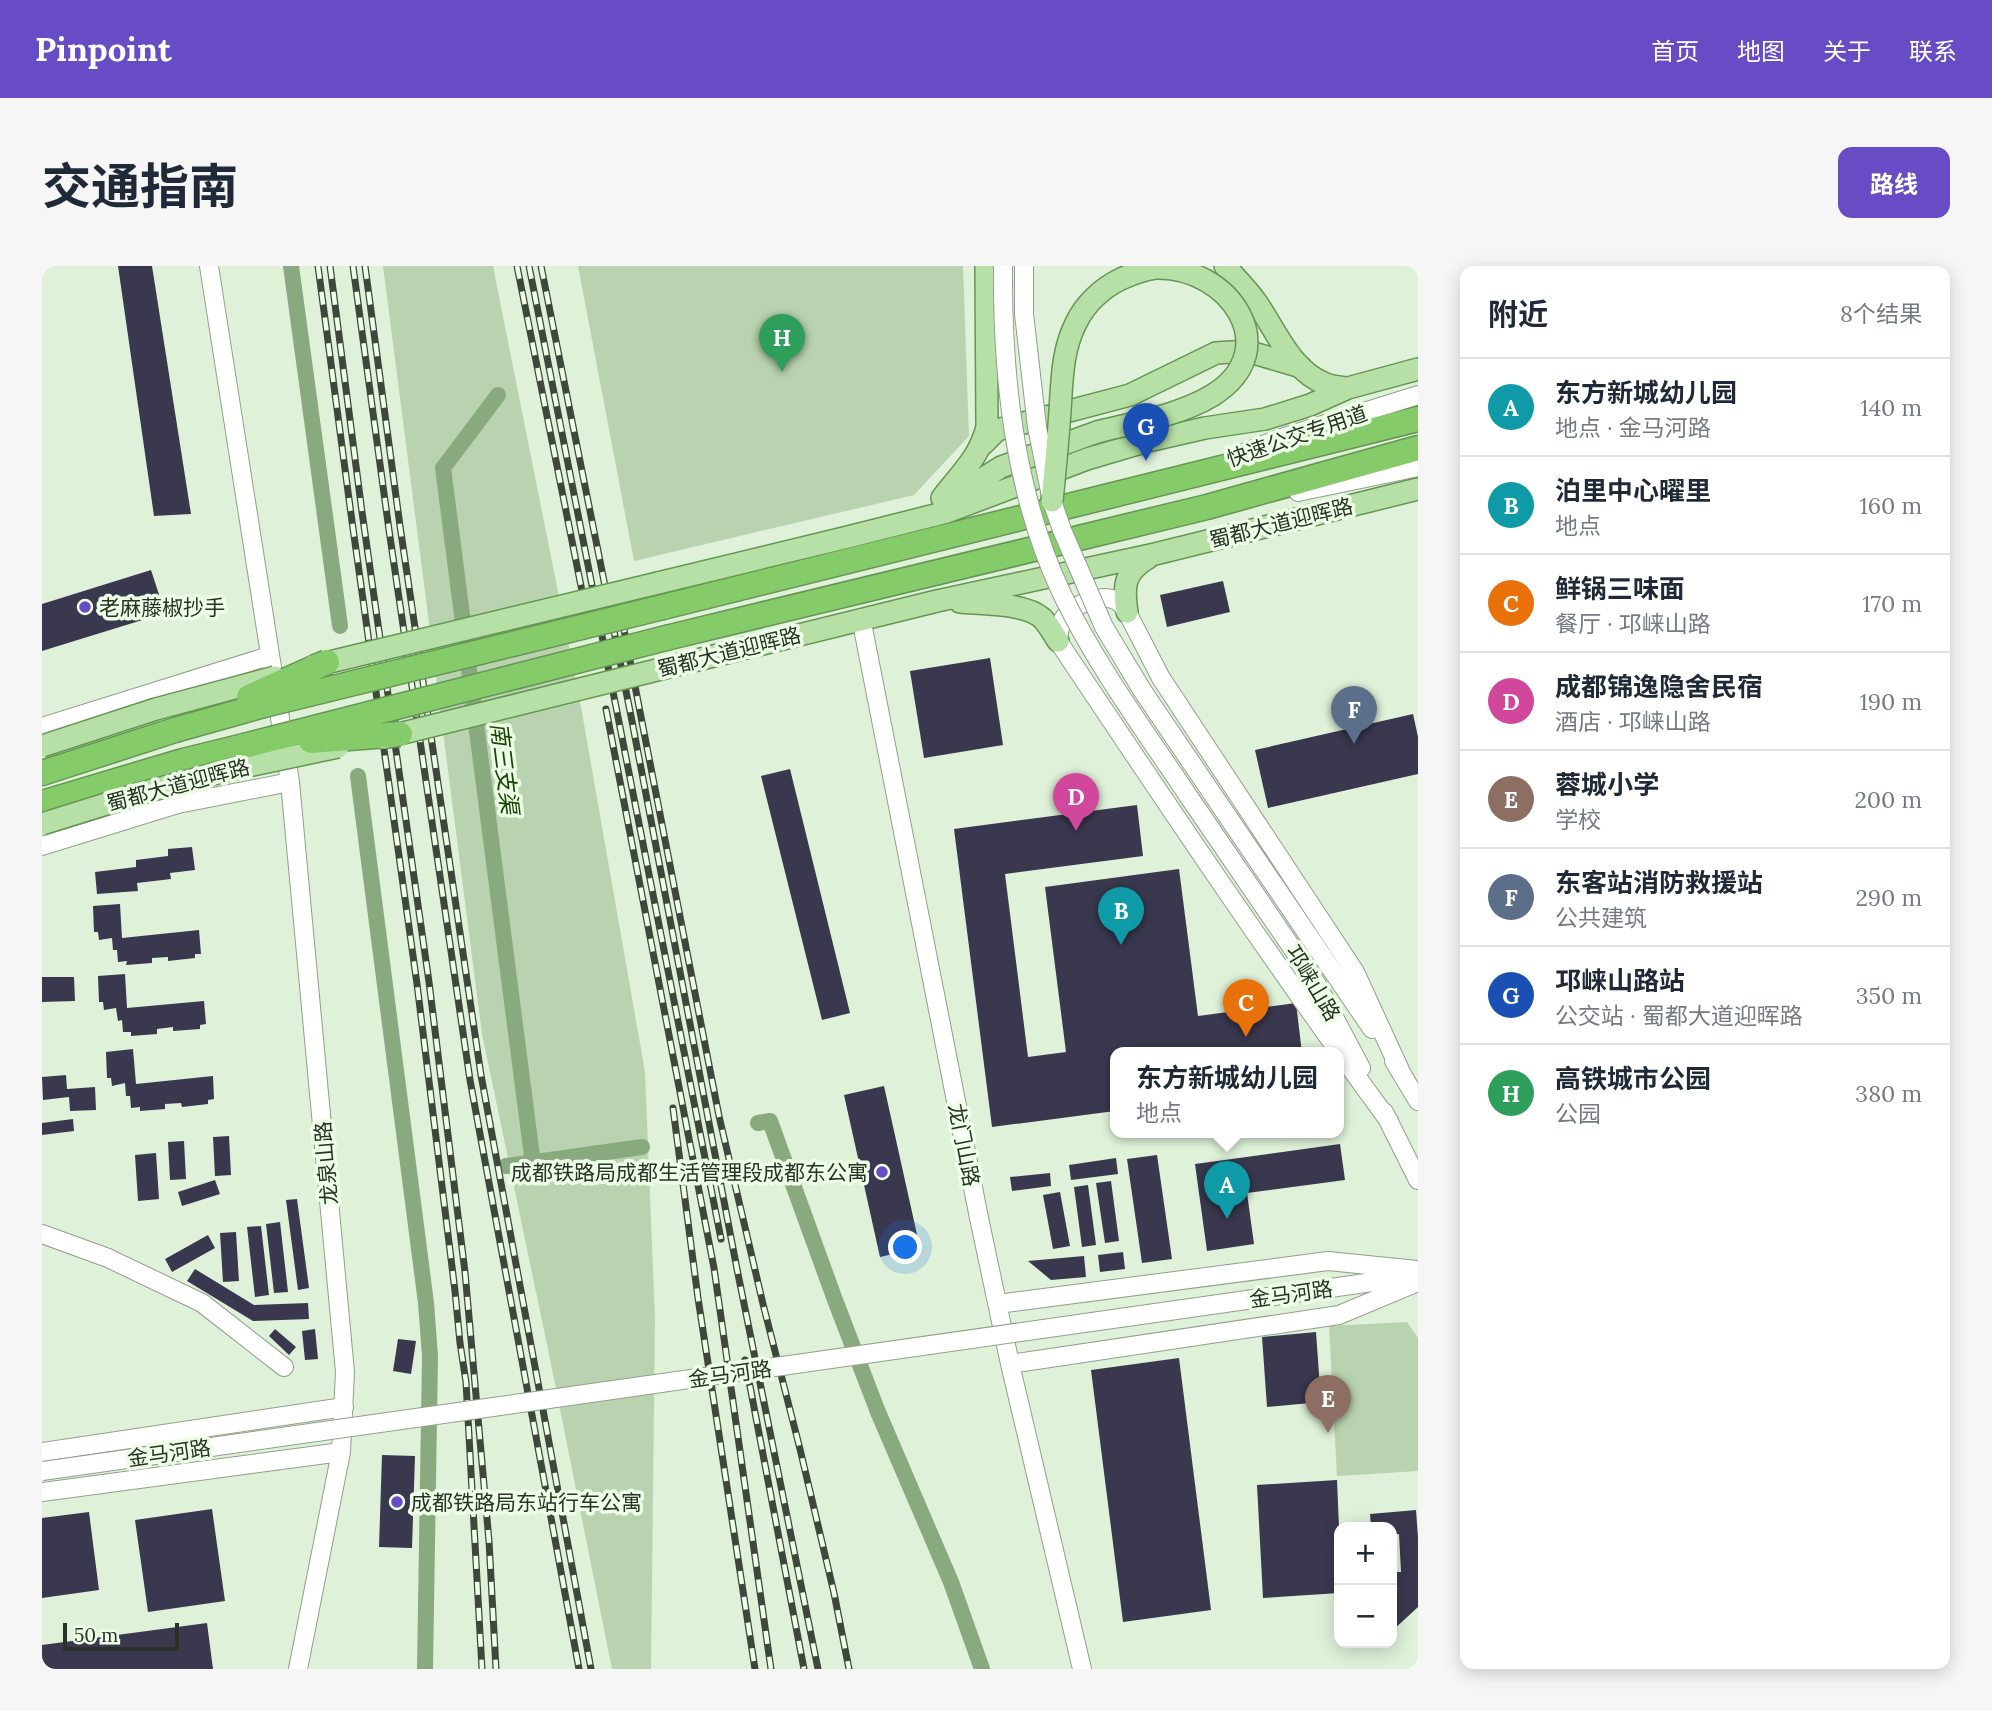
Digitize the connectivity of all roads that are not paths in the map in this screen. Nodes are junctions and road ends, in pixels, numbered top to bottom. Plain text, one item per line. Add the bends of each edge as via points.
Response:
1 (209, 266) edge
2 (986, 266) edge
3 (1003, 266) edge
4 (1024, 266) edge
5 (1225, 266) edge
6 (1301, 367) junction
7 (1418, 369) edge
8 (1348, 387) junction
9 (1418, 395) edge
10 (1418, 419) edge
11 (983, 444) junction
12 (1418, 448) edge
13 (1418, 467) edge
14 (1178, 480) junction
15 (1418, 489) edge
16 (1052, 501) junction
17 (1207, 507) junction
18 (931, 511) junction
19 (848, 537) junction
20 (1155, 554) junction
21 (661, 595) junction
22 (937, 601) junction
23 (1127, 612) junction
24 (861, 618) junction
25 (1058, 641) junction
26 (270, 656) junction
27 (327, 662) junction
28 (42, 727) edge
29 (175, 730) junction
30 (400, 734) junction
31 (244, 746) junction
32 (42, 748) edge
33 (42, 773) edge
34 (290, 782) junction
35 (45, 816) edge
36 (42, 846) edge
37 (1335, 1047) edge
38 (1344, 1059) edge
39 (1409, 1071) edge
40 (1418, 1101) edge
41 (1389, 1121) junction
42 (1418, 1180) edge
43 (42, 1234) edge
44 (1418, 1270) edge
45 (1418, 1276) edge
46 (1418, 1282) edge
47 (998, 1304) junction
48 (1010, 1364) junction
49 (284, 1367) dead end
50 (344, 1407) junction
51 (42, 1452) edge
52 (341, 1452) junction
53 (42, 1471) edge
54 (42, 1492) edge
55 (298, 1669) edge
56 (1082, 1669) edge

1 - 26 street, 龙泉山路
2 - 11 main road via 987,426
3 - 41 street, 邛崃山路, bridge via 1014,430 1030,507 1061,592 1082,633 1316,983
4 - 16 street, 邛崃山路, bridge via 1030,370
5 - 6 main road via 1255,300
6 - 8 main road via 1328,385
6 - 11 main road via 1247,351 1216,354 1130,395 997,430
7 - 8 main road
8 - 19 main road via 1265,419 1148,441 947,512
9 - 14 street, 快速公交专用道 via 1281,438
10 - 14 highway
11 - 18 main road
12 - 17 highway, 蜀都大道迎晖路
13 - 17 street, 快速公交专用道
14 - 21 highway
15 - 20 main road, 蜀都大道迎晖路
16 - 18 main road, bridge via 1062,374 1076,323 1087,306 1115,282 1154,268 1190,272 1220,289 1233,302 1246,335 1247,356 1225,387 1171,413 1097,432 1001,467
16 - 39 street, 邛崃山路, bridge via 1104,627 1142,690
17 - 31 highway, 蜀都大道迎晖路, bridge
18 - 19 main road
19 - 21 main road
20 - 22 main road, 蜀都大道迎晖路
20 - 23 main road via 1135,566 1127,578
21 - 27 main road, bridge
21 - 29 highway, bridge
22 - 24 main road, 蜀都大道迎晖路
22 - 25 main road via 1028,610 1040,616
23 - 25 street via 1111,598 1075,607 1060,624
23 - 39 street via 1161,678 1355,972
24 - 30 main road, 蜀都大道迎晖路, bridge
24 - 47 street, 龙门山路
25 - 37 street
26 - 28 street
26 - 34 street, 龙泉山路
27 - 29 highway, bridge
27 - 32 main road, bridge via 156,709
29 - 32 highway, bridge
29 - 33 highway
30 - 31 highway, bridge
30 - 35 main road, 蜀都大道迎晖路, bridge
31 - 35 highway, 蜀都大道迎晖路, bridge via 183,761
34 - 36 street via 178,804
34 - 50 street, 龙泉山路 via 345,1372
38 - 41 street
39 - 40 street, 邛崃山路
41 - 42 street, 邛崃山路
43 - 49 street via 108,1258 202,1303
44 - 47 street via 1328,1261
45 - 53 street, 金马河路, bridge
46 - 48 street via 1339,1315
47 - 48 street, 龙门山路
48 - 56 street, 龙门山路
50 - 51 street
50 - 52 street, 龙泉山路
52 - 54 street
52 - 55 street, 龙泉山路

